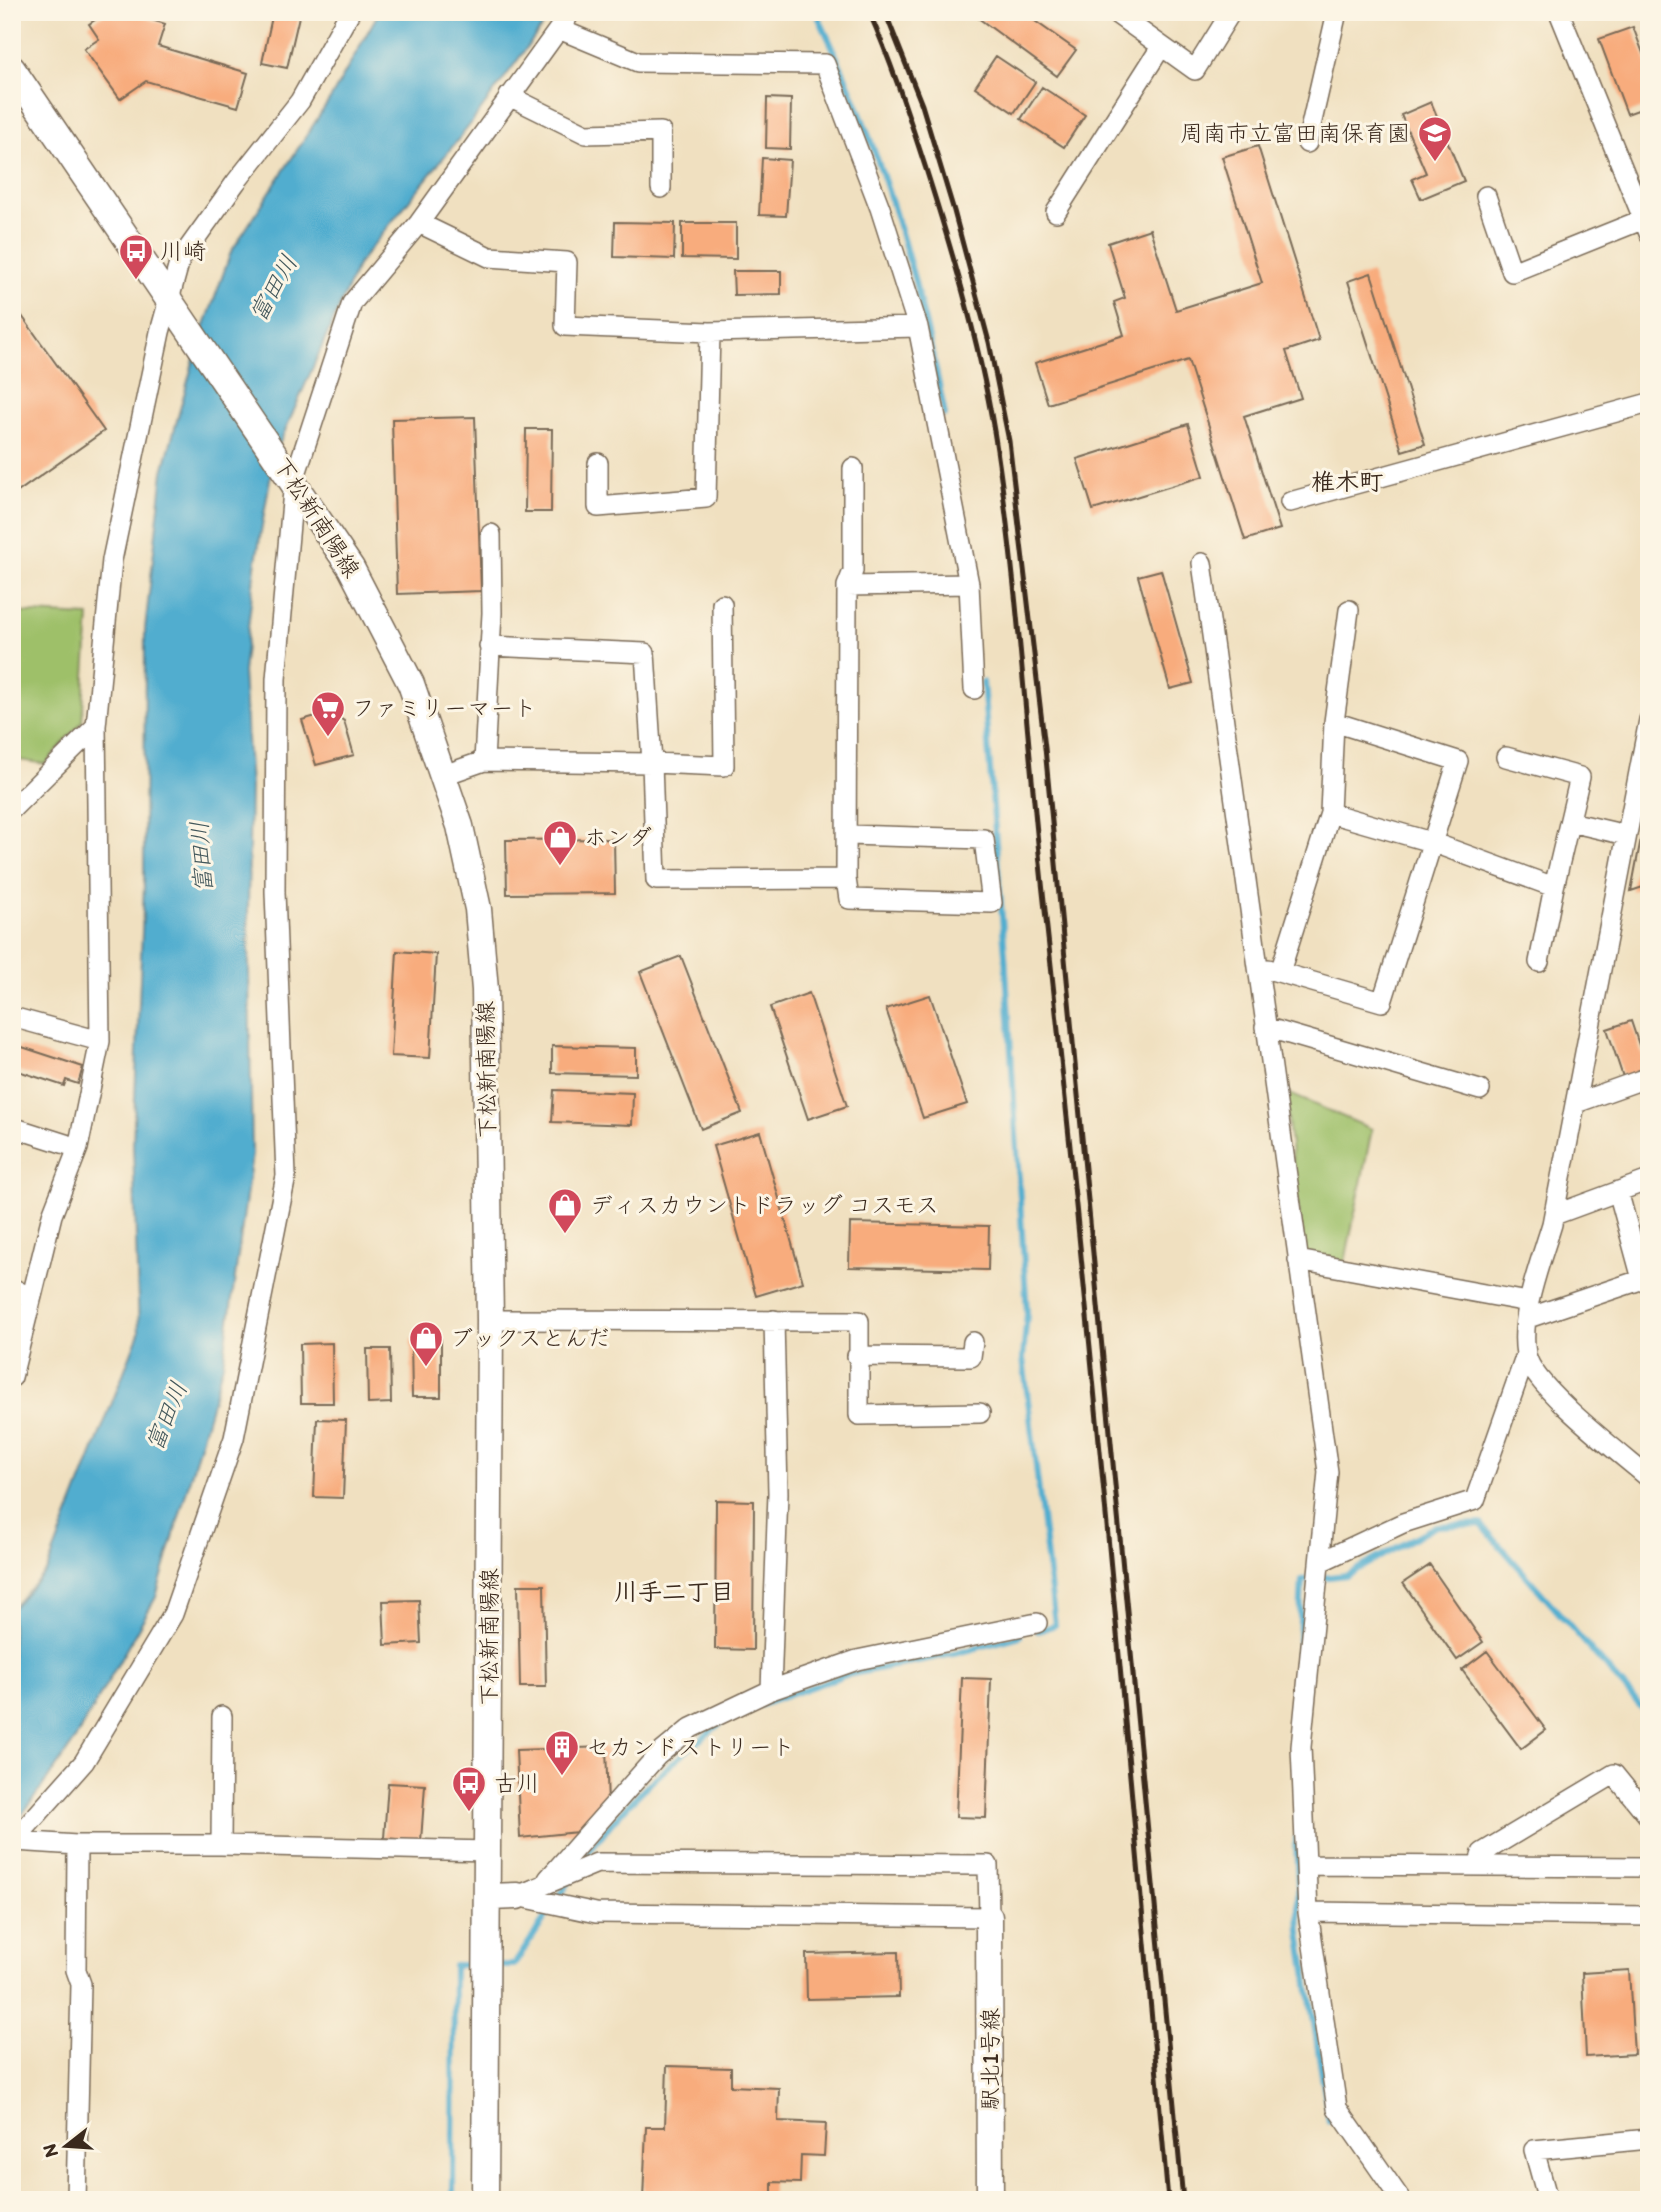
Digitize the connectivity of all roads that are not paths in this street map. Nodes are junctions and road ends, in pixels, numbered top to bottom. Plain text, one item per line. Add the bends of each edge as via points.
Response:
1 (350, 12) edge
2 (570, 12) edge
3 (1114, 12) edge
4 (1231, 12) edge
5 (1337, 12) edge
6 (1559, 12) edge
7 (559, 29) junction
8 (1161, 47) junction
9 (12, 69) edge
10 (509, 96) junction
11 (1307, 143) dead end
12 (661, 188) dead end
13 (1486, 196) dead end
14 (1055, 212) dead end
15 (419, 223) junction
16 (1646, 226) edge
17 (177, 308) junction
18 (918, 327) junction
19 (710, 332) junction
20 (1649, 403) edge
21 (598, 463) dead end
22 (853, 468) dead end
23 (288, 471) junction
24 (1290, 502) dead end
25 (491, 534) dead end
26 (1202, 563) dead end
27 (969, 584) junction
28 (847, 586) junction
29 (722, 604) dead end
30 (1349, 610) dead end
31 (489, 646) junction
32 (974, 689) dead end
33 (1649, 720) edge
34 (1334, 722) junction
35 (96, 726) junction
36 (1506, 757) dead end
37 (484, 761) junction
38 (652, 763) junction
39 (444, 775) junction
40 (12, 809) edge
41 (1330, 813) junction
42 (1570, 822) junction
43 (848, 835) junction
44 (1626, 835) junction
45 (1431, 842) junction
46 (846, 879) junction
47 (1554, 887) junction
48 (1539, 962) dead end
49 (1257, 966) junction
50 (1280, 972) junction
51 (12, 1017) edge
52 (1265, 1027) junction
53 (100, 1041) junction
54 (1649, 1077) edge
55 (1480, 1090) dead end
56 (1576, 1102) junction
57 (12, 1127) edge
58 (78, 1148) junction
59 (1649, 1180) edge
60 (1618, 1191) junction
61 (1554, 1215) junction
62 (1298, 1260) junction
63 (1645, 1278) edge
64 (12, 1288) edge
65 (31, 1298) junction
66 (1528, 1310) junction
67 (490, 1320) junction
68 (774, 1320) junction
69 (973, 1342) dead end
70 (1526, 1354) junction
71 (857, 1356) junction
72 (12, 1377) edge
73 (980, 1413) dead end
74 (1649, 1478) edge
75 (1320, 1562) junction
76 (1037, 1623) dead end
77 (771, 1690) junction
78 (222, 1716) dead end
79 (1649, 1817) edge
80 (14, 1842) edge
81 (222, 1845) junction
82 (77, 1846) junction
83 (489, 1851) junction
84 (1307, 1866) junction
85 (1478, 1866) junction
86 (1649, 1867) edge
87 (545, 1882) junction
88 (517, 1896) junction
89 (489, 1897) junction
90 (1308, 1912) junction
91 (1649, 1916) edge
92 (989, 1917) junction
93 (1649, 2139) edge
94 (76, 2200) edge
95 (485, 2200) edge
96 (990, 2200) edge
97 (1401, 2200) edge
98 (1548, 2200) edge

1 - 17 street via 300,101 180,260
2 - 7 street
3 - 8 street
4 - 8 street via 1195,70
5 - 11 street
6 - 16 street
7 - 10 street
7 - 18 street via 638,62 825,64 880,208
8 - 14 street
9 - 17 main road, 下松新南陽線
10 - 12 street via 586,134 661,132
10 - 15 street
13 - 16 street via 1513,272
15 - 19 street via 489,257 567,262 565,326
15 - 23 street via 352,303
17 - 23 main road, 下松新南陽線
17 - 35 street via 160,332 112,560
18 - 19 street
18 - 27 street
19 - 21 street via 705,498 598,507
20 - 24 street
22 - 28 street via 852,571
23 - 39 main road, 下松新南陽線 via 385,628
23 - 80 street via 276,679 275,892 286,1176 234,1438 173,1614 84,1762
25 - 31 street
26 - 49 street
27 - 28 street
27 - 32 street
28 - 43 street
29 - 38 street via 724,766
30 - 34 street
31 - 37 street
31 - 38 street via 645,653
33 - 44 street
34 - 41 street
34 - 45 street via 1458,761
35 - 40 street
35 - 53 street
36 - 42 street via 1580,777
37 - 38 street
37 - 39 street
38 - 46 street via 656,880
39 - 67 main road, 下松新南陽線 via 478,909 485,989
41 - 45 street
41 - 50 street
42 - 44 street
42 - 47 street
43 - 46 street
43 - 46 street via 984,839 992,903 849,899
44 - 56 street
45 - 47 street
45 - 50 street via 1382,1002
47 - 48 street
49 - 50 street
49 - 52 street
51 - 53 street
52 - 55 street
52 - 62 street
53 - 58 street
54 - 56 street
56 - 61 street
57 - 58 street
58 - 65 street via 52,1215
59 - 60 street
60 - 61 street
60 - 63 street
61 - 66 street
62 - 66 street
62 - 75 street via 1328,1472
63 - 66 street
64 - 65 street
65 - 72 street
66 - 70 street
67 - 68 street
67 - 83 main road, 下松新南陽線
68 - 71 street via 859,1321
68 - 77 street via 778,1493
69 - 71 street via 971,1357
70 - 74 street via 1540,1382
70 - 75 street via 1475,1500 1403,1523
71 - 73 street via 859,1415
75 - 84 street via 1301,1747
76 - 77 street via 857,1660
77 - 87 street via 691,1728 657,1756
78 - 81 street
79 - 85 street via 1614,1774 1482,1853
80 - 82 street
81 - 82 street
81 - 83 street
82 - 94 street via 76,1970 81,1984
83 - 89 main road, 下松新南陽線
84 - 85 street
84 - 90 street
85 - 86 street
87 - 88 street
87 - 92 street via 597,1863 988,1865
88 - 89 main road
88 - 92 street via 596,1913
89 - 95 main road, 下松新南陽線
90 - 91 street
90 - 97 street via 1338,2108
92 - 96 main road, 駅北1号線
93 - 98 street via 1534,2150

